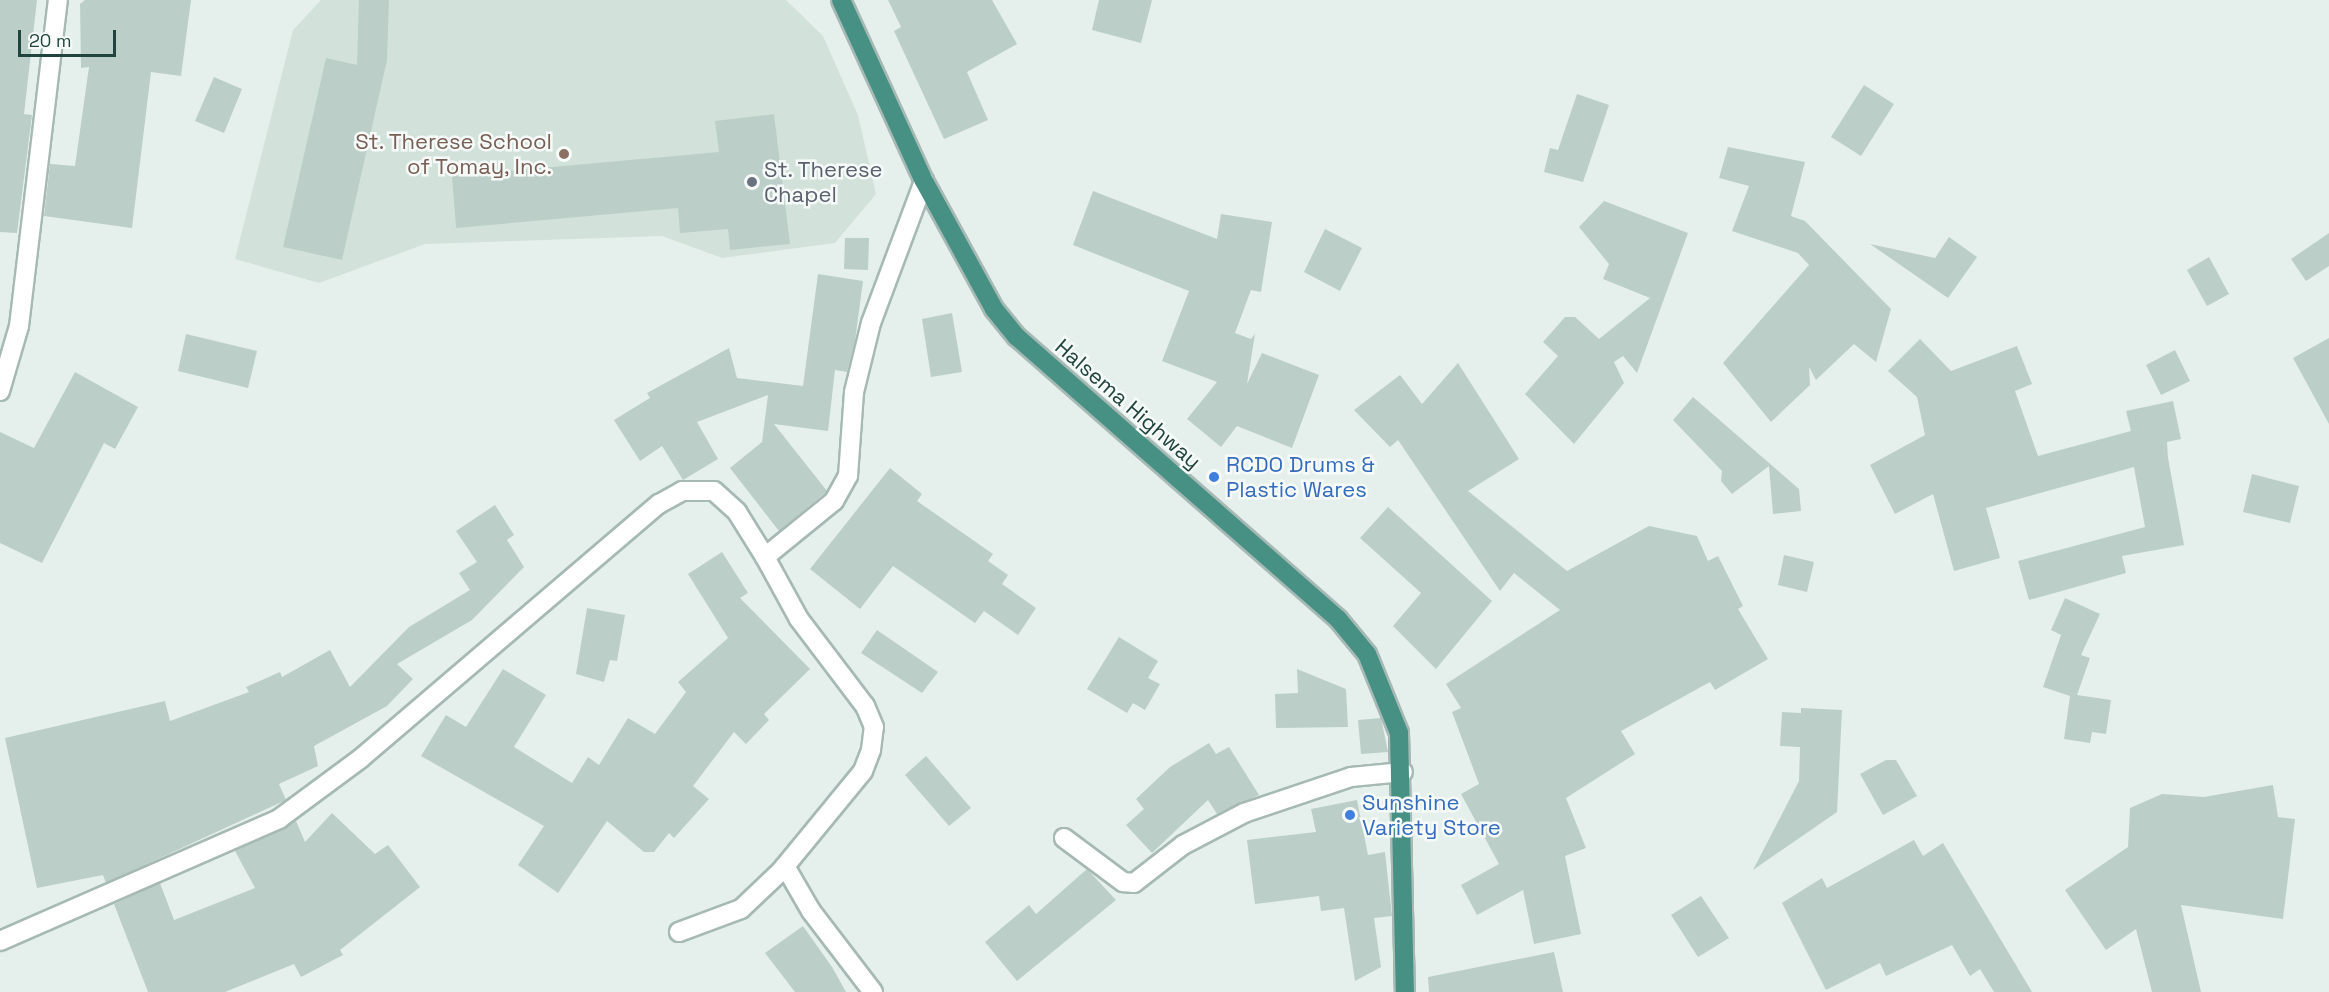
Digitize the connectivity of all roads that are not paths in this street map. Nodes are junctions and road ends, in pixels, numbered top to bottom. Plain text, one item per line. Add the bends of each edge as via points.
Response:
1 (58, 0) edge
2 (841, 0) edge
3 (924, 181) junction
4 (0, 391) edge
5 (765, 557) junction
6 (1403, 772) junction
7 (1064, 838) dead end
8 (785, 866) junction
9 (679, 932) dead end
10 (0, 941) edge
11 (873, 992) edge
12 (1406, 992) edge

1 - 4 street via 19,326
2 - 3 highway, Halsema Highway
3 - 5 street via 871,323 854,392 848,476 834,501
3 - 6 highway, Halsema Highway via 994,309 1017,338 1338,619 1367,654 1399,733
5 - 8 street via 782,593 866,706 874,727 863,771
5 - 10 street via 737,512 714,491 682,491 659,504 360,759 279,819
6 - 7 street via 1351,777 1244,813 1184,845 1134,883 1123,882
6 - 12 highway, Halsema Highway
8 - 9 street via 741,909
8 - 11 street via 839,950

